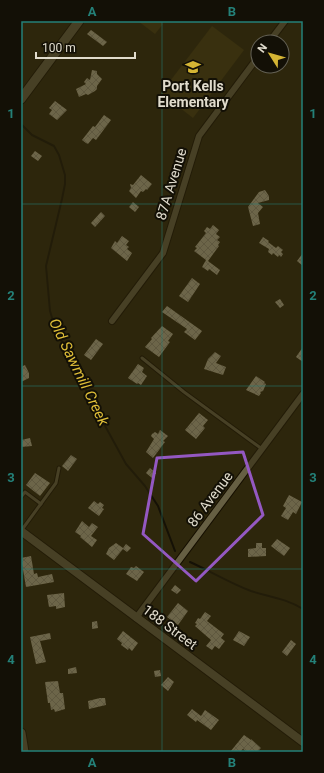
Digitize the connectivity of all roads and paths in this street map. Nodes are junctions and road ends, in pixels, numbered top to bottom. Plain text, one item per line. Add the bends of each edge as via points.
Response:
1 (80, 21) edge
2 (285, 21) edge
3 (275, 34) edge
4 (250, 68) edge
5 (21, 99) edge
6 (112, 321) dead end
7 (142, 358) dead end
8 (303, 394) edge
9 (262, 449) junction
10 (59, 468) dead end
11 (21, 497) edge
12 (41, 504) junction
13 (21, 531) edge
14 (136, 618) junction
15 (21, 733) edge
16 (303, 742) edge
17 (24, 752) edge

1 - 5 main road
2 - 3 street
4 - 6 street, 87A Avenue via 199,136 163,253
7 - 9 lane via 196,402
8 - 9 street, 86 Avenue
9 - 14 street, 86 Avenue
10 - 12 lane via 56,483
11 - 12 lane via 25,492
12 - 13 lane
13 - 14 street, 188 Street
14 - 16 street, 188 Street
15 - 17 main road

